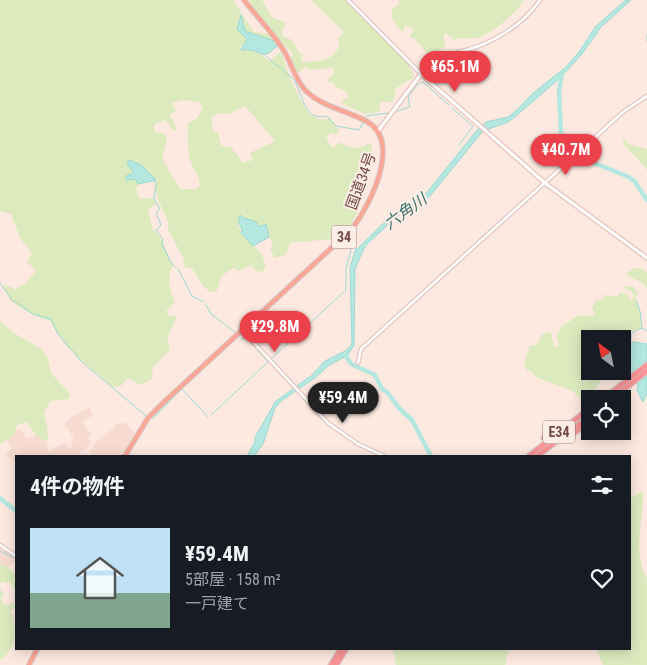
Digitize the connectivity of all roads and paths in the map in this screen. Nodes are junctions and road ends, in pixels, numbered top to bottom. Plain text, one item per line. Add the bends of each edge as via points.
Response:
1 (244, 0) edge
2 (348, 0) edge
3 (540, 0) edge
4 (421, 74) junction
5 (647, 96) edge
6 (378, 131) junction
7 (545, 183) junction
8 (647, 258) edge
9 (243, 331) junction
10 (358, 363) dead end
11 (647, 365) edge
12 (647, 370) edge
13 (629, 383) junction
14 (618, 390) edge
15 (622, 390) edge
16 (579, 416) joint
17 (581, 423) edge
18 (581, 427) edge
19 (544, 438) dead end
20 (568, 438) dead end
21 (126, 455) edge
22 (382, 455) edge
23 (530, 455) edge
24 (538, 455) edge
25 (0, 545) edge
26 (15, 555) edge
27 (36, 650) edge
28 (341, 650) edge
29 (345, 650) edge
30 (29, 665) edge
31 (331, 665) edge
32 (336, 665) edge

1 - 6 highway via 281,47 306,91 316,99 365,120
2 - 4 street
3 - 4 street via 522,22 491,40 432,61
4 - 6 main road
4 - 7 main road
5 - 7 street via 623,112
6 - 9 highway, 国道34号 / 34 via 384,144 382,162 360,218 343,238
7 - 8 main road
7 - 10 street via 361,349
9 - 21 highway, 国道34号 / 34 via 148,418
9 - 22 street via 328,423 344,436
11 - 13 highway
12 - 13 highway
13 - 14 highway
13 - 15 highway
16 - 19 highway
16 - 23 highway, E34
17 - 24 highway, E34
18 - 20 highway
25 - 26 street
27 - 30 highway
28 - 31 highway
29 - 32 highway

